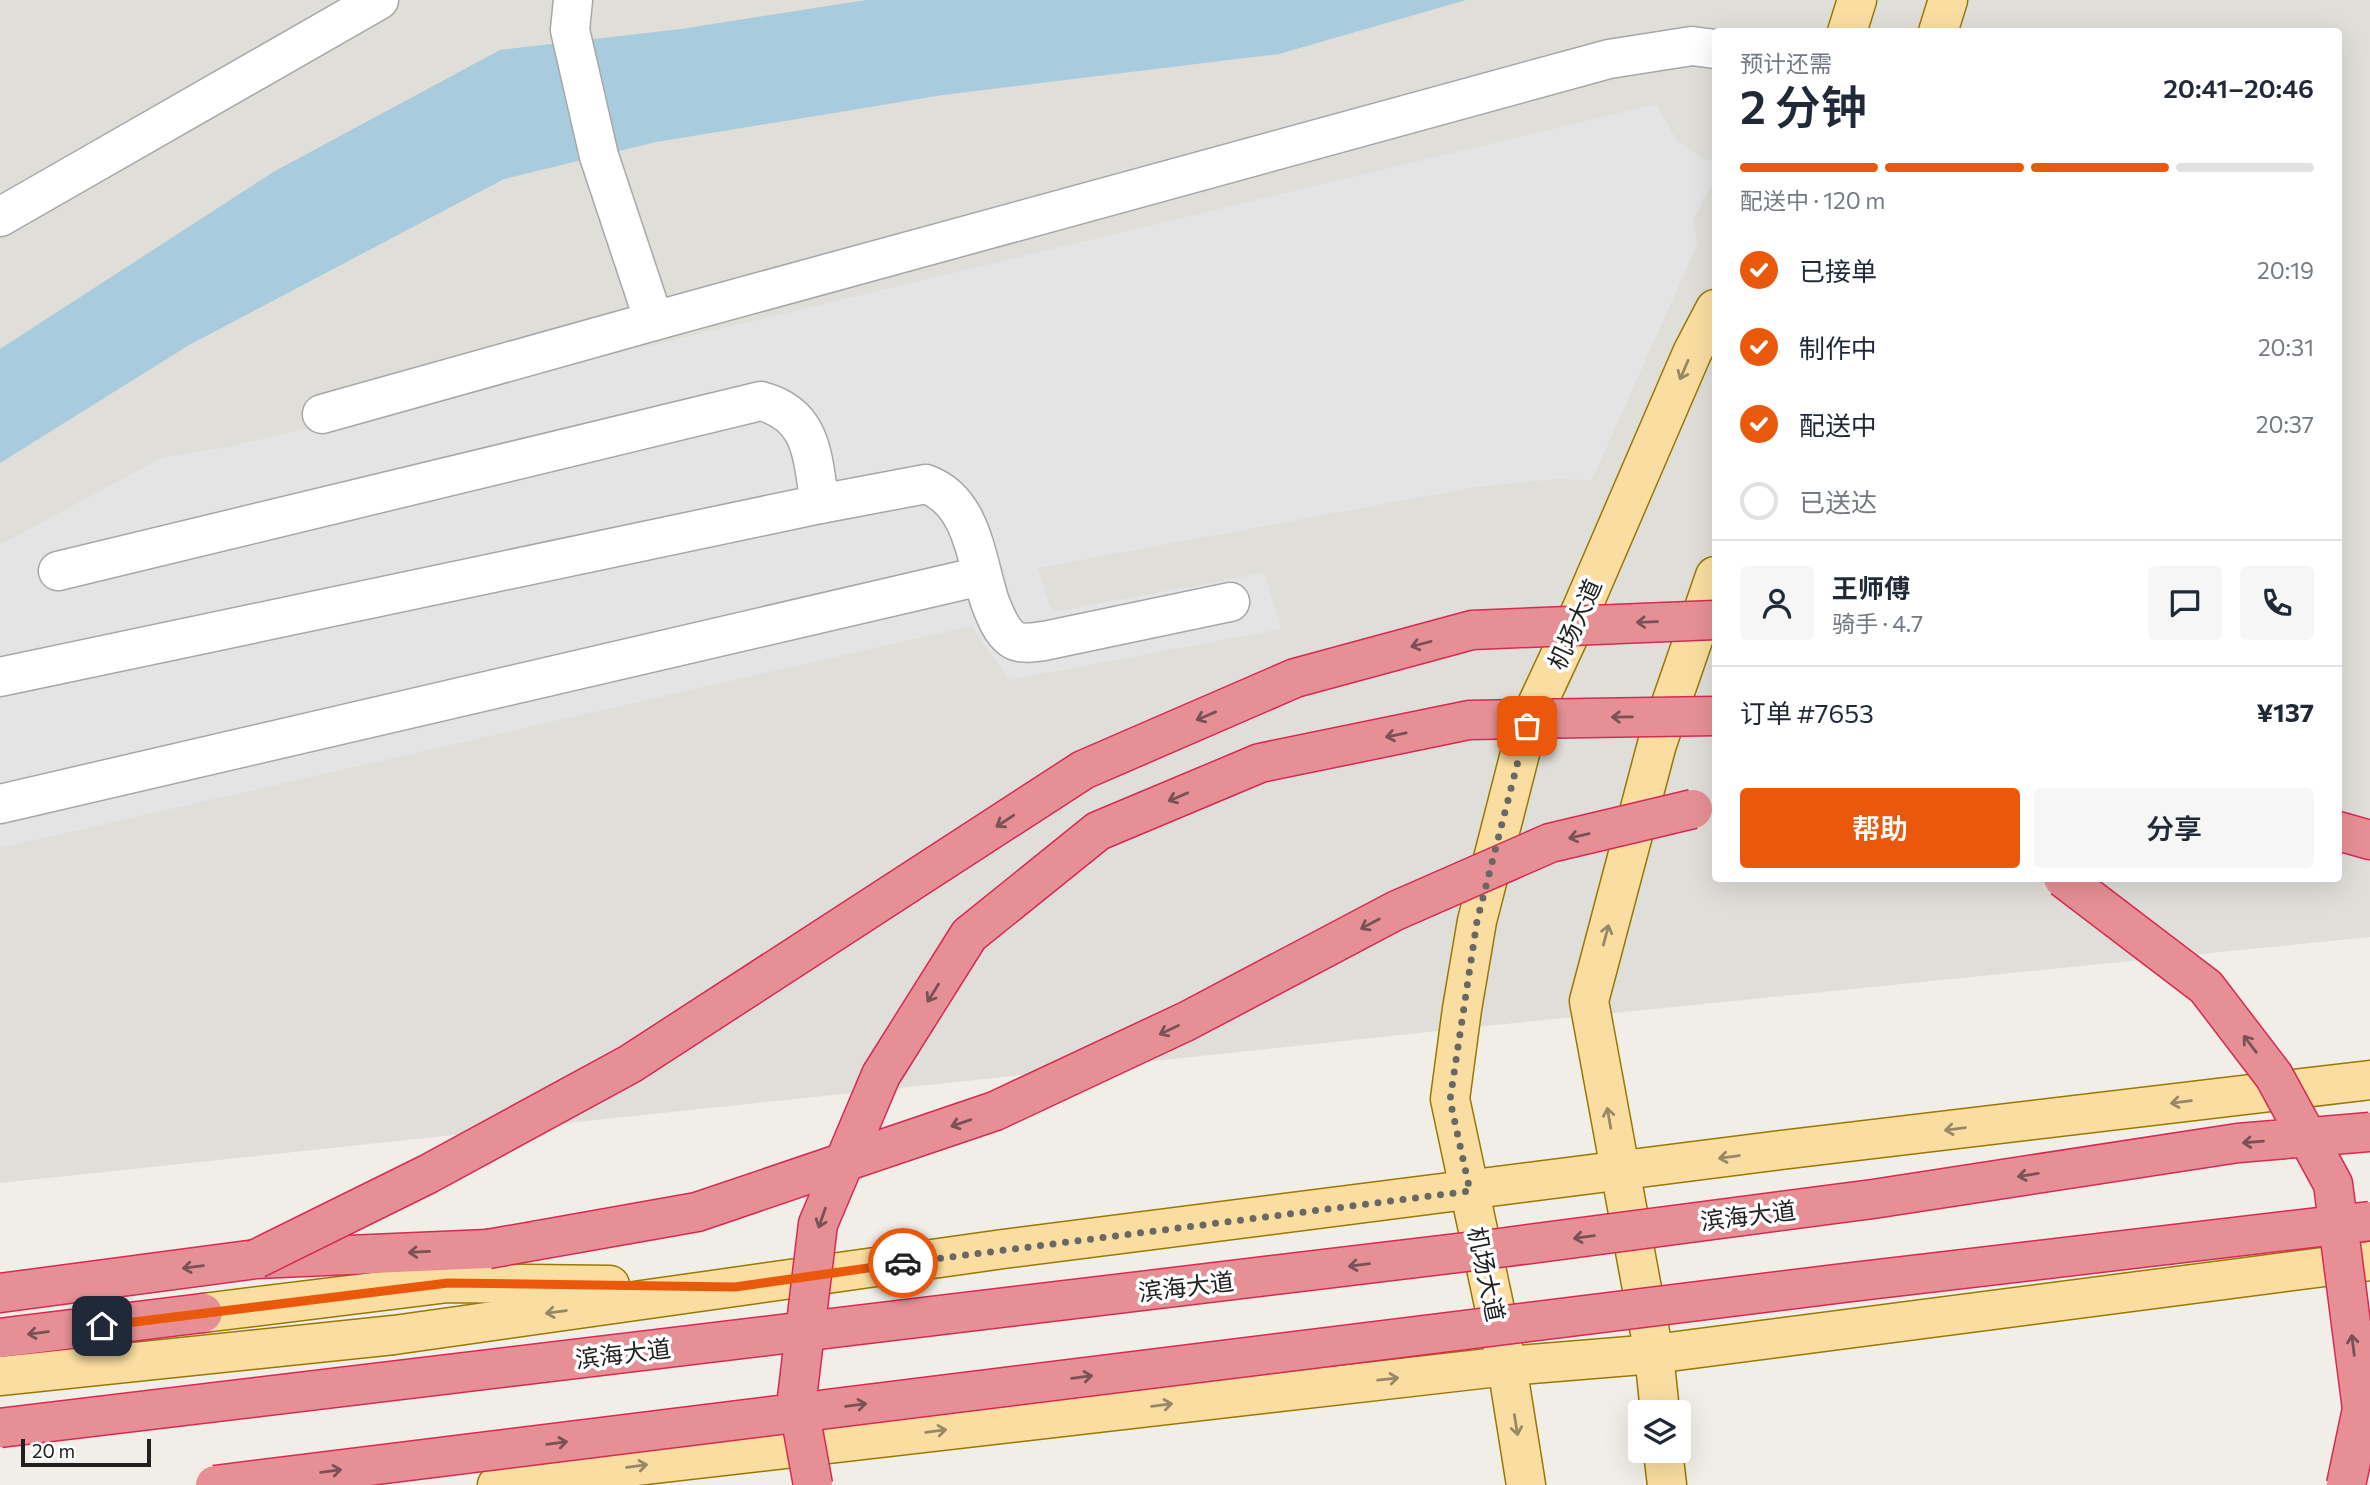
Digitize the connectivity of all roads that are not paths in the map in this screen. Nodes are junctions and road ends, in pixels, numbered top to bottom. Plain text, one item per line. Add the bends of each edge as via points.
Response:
1 (379, 0) edge
2 (1857, 0) edge
3 (1948, 0) edge
4 (571, 15) edge
5 (1848, 28) edge
6 (1939, 28) edge
7 (1712, 49) edge
8 (0, 218) edge
9 (1712, 315) edge
10 (654, 321) junction
11 (322, 414) dead end
12 (820, 504) junction
13 (58, 571) dead end
14 (981, 576) junction
15 (1712, 585) edge
16 (1230, 603) dead end
17 (1712, 620) edge
18 (0, 677) edge
19 (1712, 716) edge
20 (0, 804) edge
21 (1712, 808) edge
22 (2068, 882) edge
23 (2370, 1080) edge
24 (2370, 1132) edge
25 (1619, 1172) junction
26 (1470, 1191) junction
27 (2370, 1220) edge
28 (256, 1259) junction
29 (2370, 1261) edge
30 (735, 1287) junction
31 (0, 1293) edge
32 (203, 1313) joint
33 (0, 1338) edge
34 (1654, 1354) junction
35 (1507, 1366) junction
36 (0, 1376) edge
37 (1659, 1400) edge
38 (0, 1428) edge
39 (1664, 1463) edge
40 (215, 1485) edge
41 (497, 1485) edge
42 (813, 1485) edge
43 (1526, 1485) edge
44 (1667, 1485) edge
45 (2346, 1485) edge

1 - 8 lane
2 - 5 main road
3 - 6 main road
4 - 10 lane via 598,156
7 - 10 lane via 1692,46 1609,59
9 -> 26 main road, 机场大道 via 1527,726 1477,921 1450,1100
10 - 11 lane
12 - 13 lane via 809,440 797,420 780,406 761,401
12 - 14 lane via 926,484 941,490 968,526
12 - 18 lane
14 - 16 lane via 1002,629 1014,640 1028,643
14 - 20 lane
25 -> 15 main road via 1589,1001 1657,744
17 -> 28 highway, bridge via 1472,630 1294,678 1083,770 630,1064 428,1174
19 -> 42 highway, bridge via 1469,720 1260,763 1098,831 969,935 881,1075 818,1224 797,1398
21 -> 28 highway, bridge via 1550,843 1395,911 1187,1021 995,1111 697,1212 488,1248
45 -> 22 highway, bridge via 2362,1409 2333,1184 2273,1076 2206,987
23 -> 25 main road
24 -> 38 highway, 滨海大道, bridge via 2238,1143 1873,1199 1485,1250
25 - 26 main road
25 - 34 main road
26 - 30 main road
26 - 35 main road, 机场大道
40 -> 27 highway, bridge
28 -> 31 highway
29 - 34 main road
30 - 32 main road via 448,1283
30 -> 36 main road via 394,1335
32 -> 33 highway
34 - 35 main road
34 - 37 main road
41 -> 35 main road
35 -> 43 main road, 机场大道
39 - 44 main road

